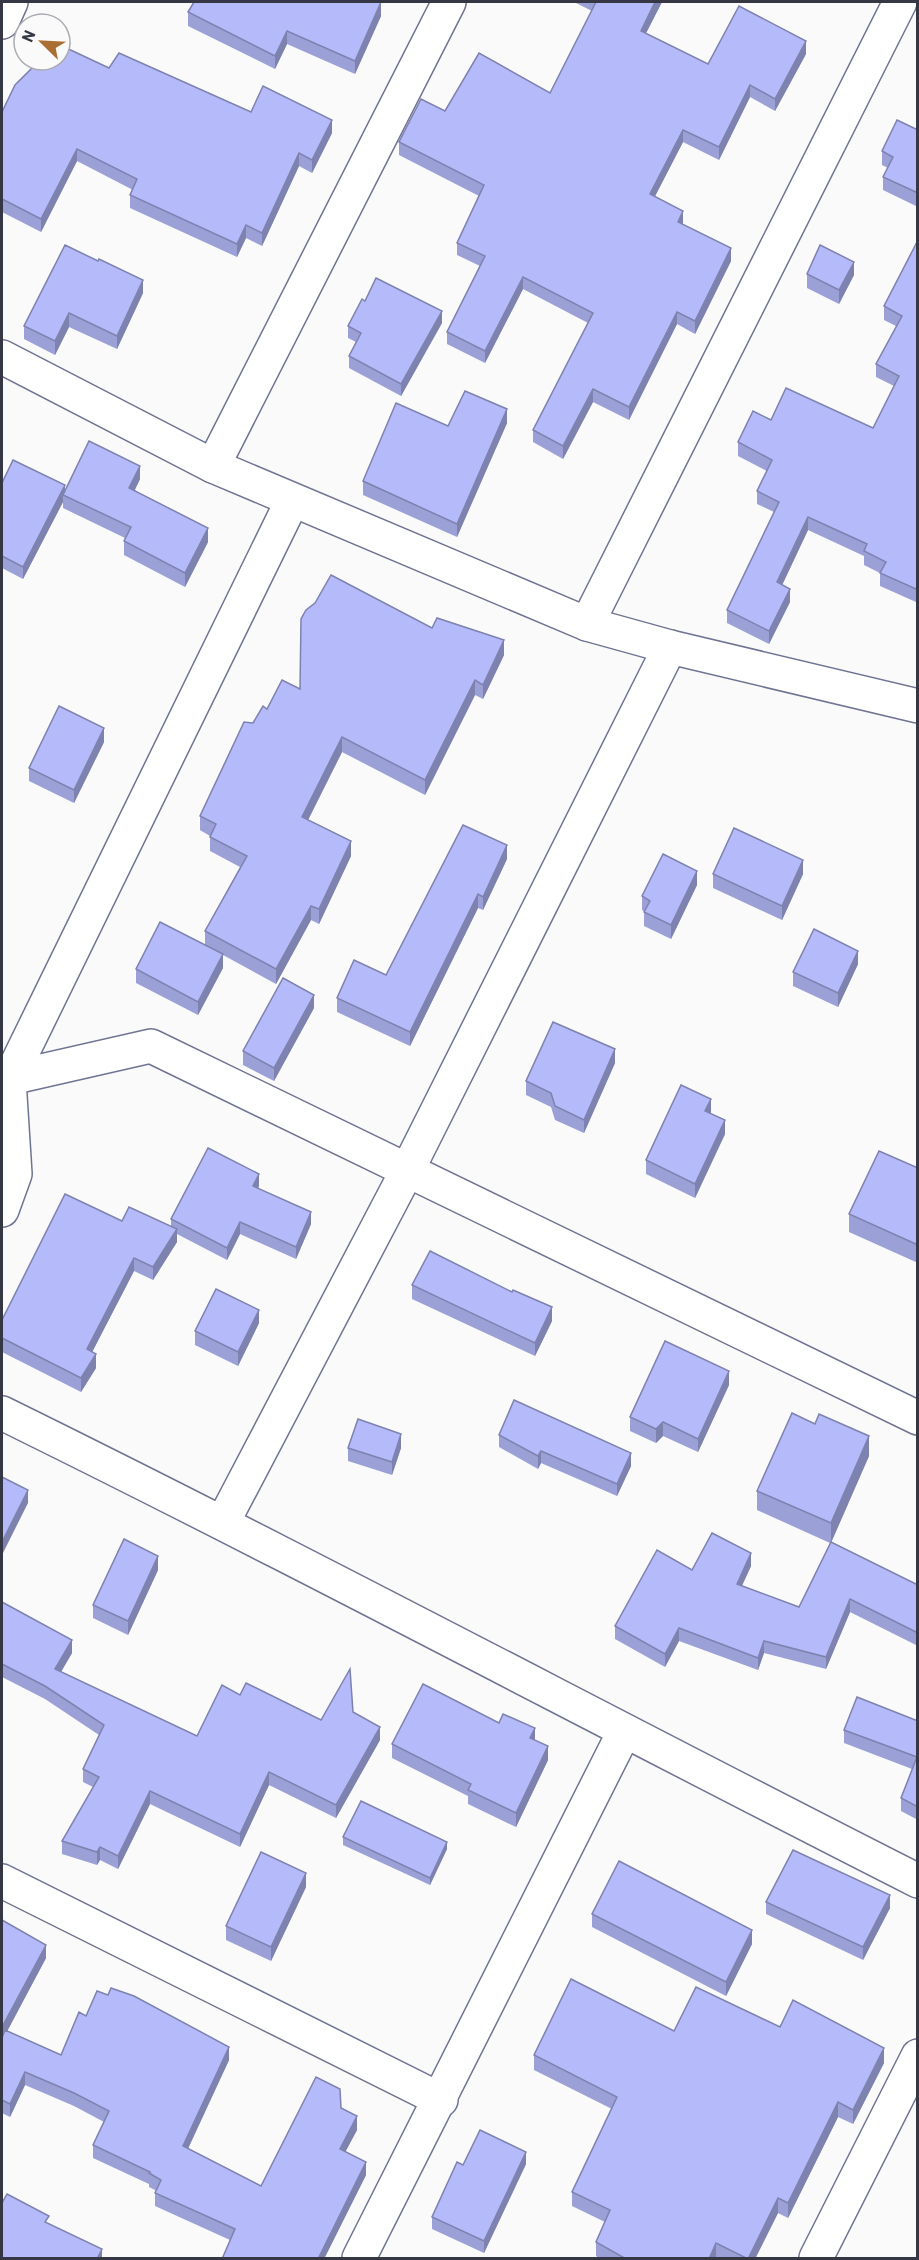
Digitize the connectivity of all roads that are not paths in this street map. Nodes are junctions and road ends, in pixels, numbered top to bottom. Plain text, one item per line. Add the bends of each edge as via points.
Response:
1 (11, 2) edge
2 (449, 2) edge
3 (900, 2) edge
4 (2, 22) edge
5 (2, 357) edge
6 (213, 466) junction
7 (292, 501) junction
8 (587, 624) junction
9 (670, 647) junction
10 (918, 706) edge
11 (5, 1080) edge
12 (8, 1171) edge
13 (407, 1171) junction
14 (2, 1210) edge
15 (2, 1413) edge
16 (918, 1418) edge
17 (223, 1522) junction
18 (624, 1732) junction
19 (2, 1881) edge
20 (918, 1881) edge
21 (918, 2056) edge
22 (441, 2100) junction
23 (359, 2259) edge
24 (816, 2259) edge

1 - 4 street
2 - 6 street
3 - 8 street
5 - 6 street
6 - 7 street
7 - 8 street
7 - 11 street
8 - 9 street
9 - 10 street
9 - 13 street
11 - 12 street
11 - 13 street via 152,1046
12 - 14 street
13 - 16 street
13 - 17 street
15 - 17 street
17 - 18 street
18 - 20 street
18 - 22 street
19 - 22 street
21 - 24 street
22 - 23 street

